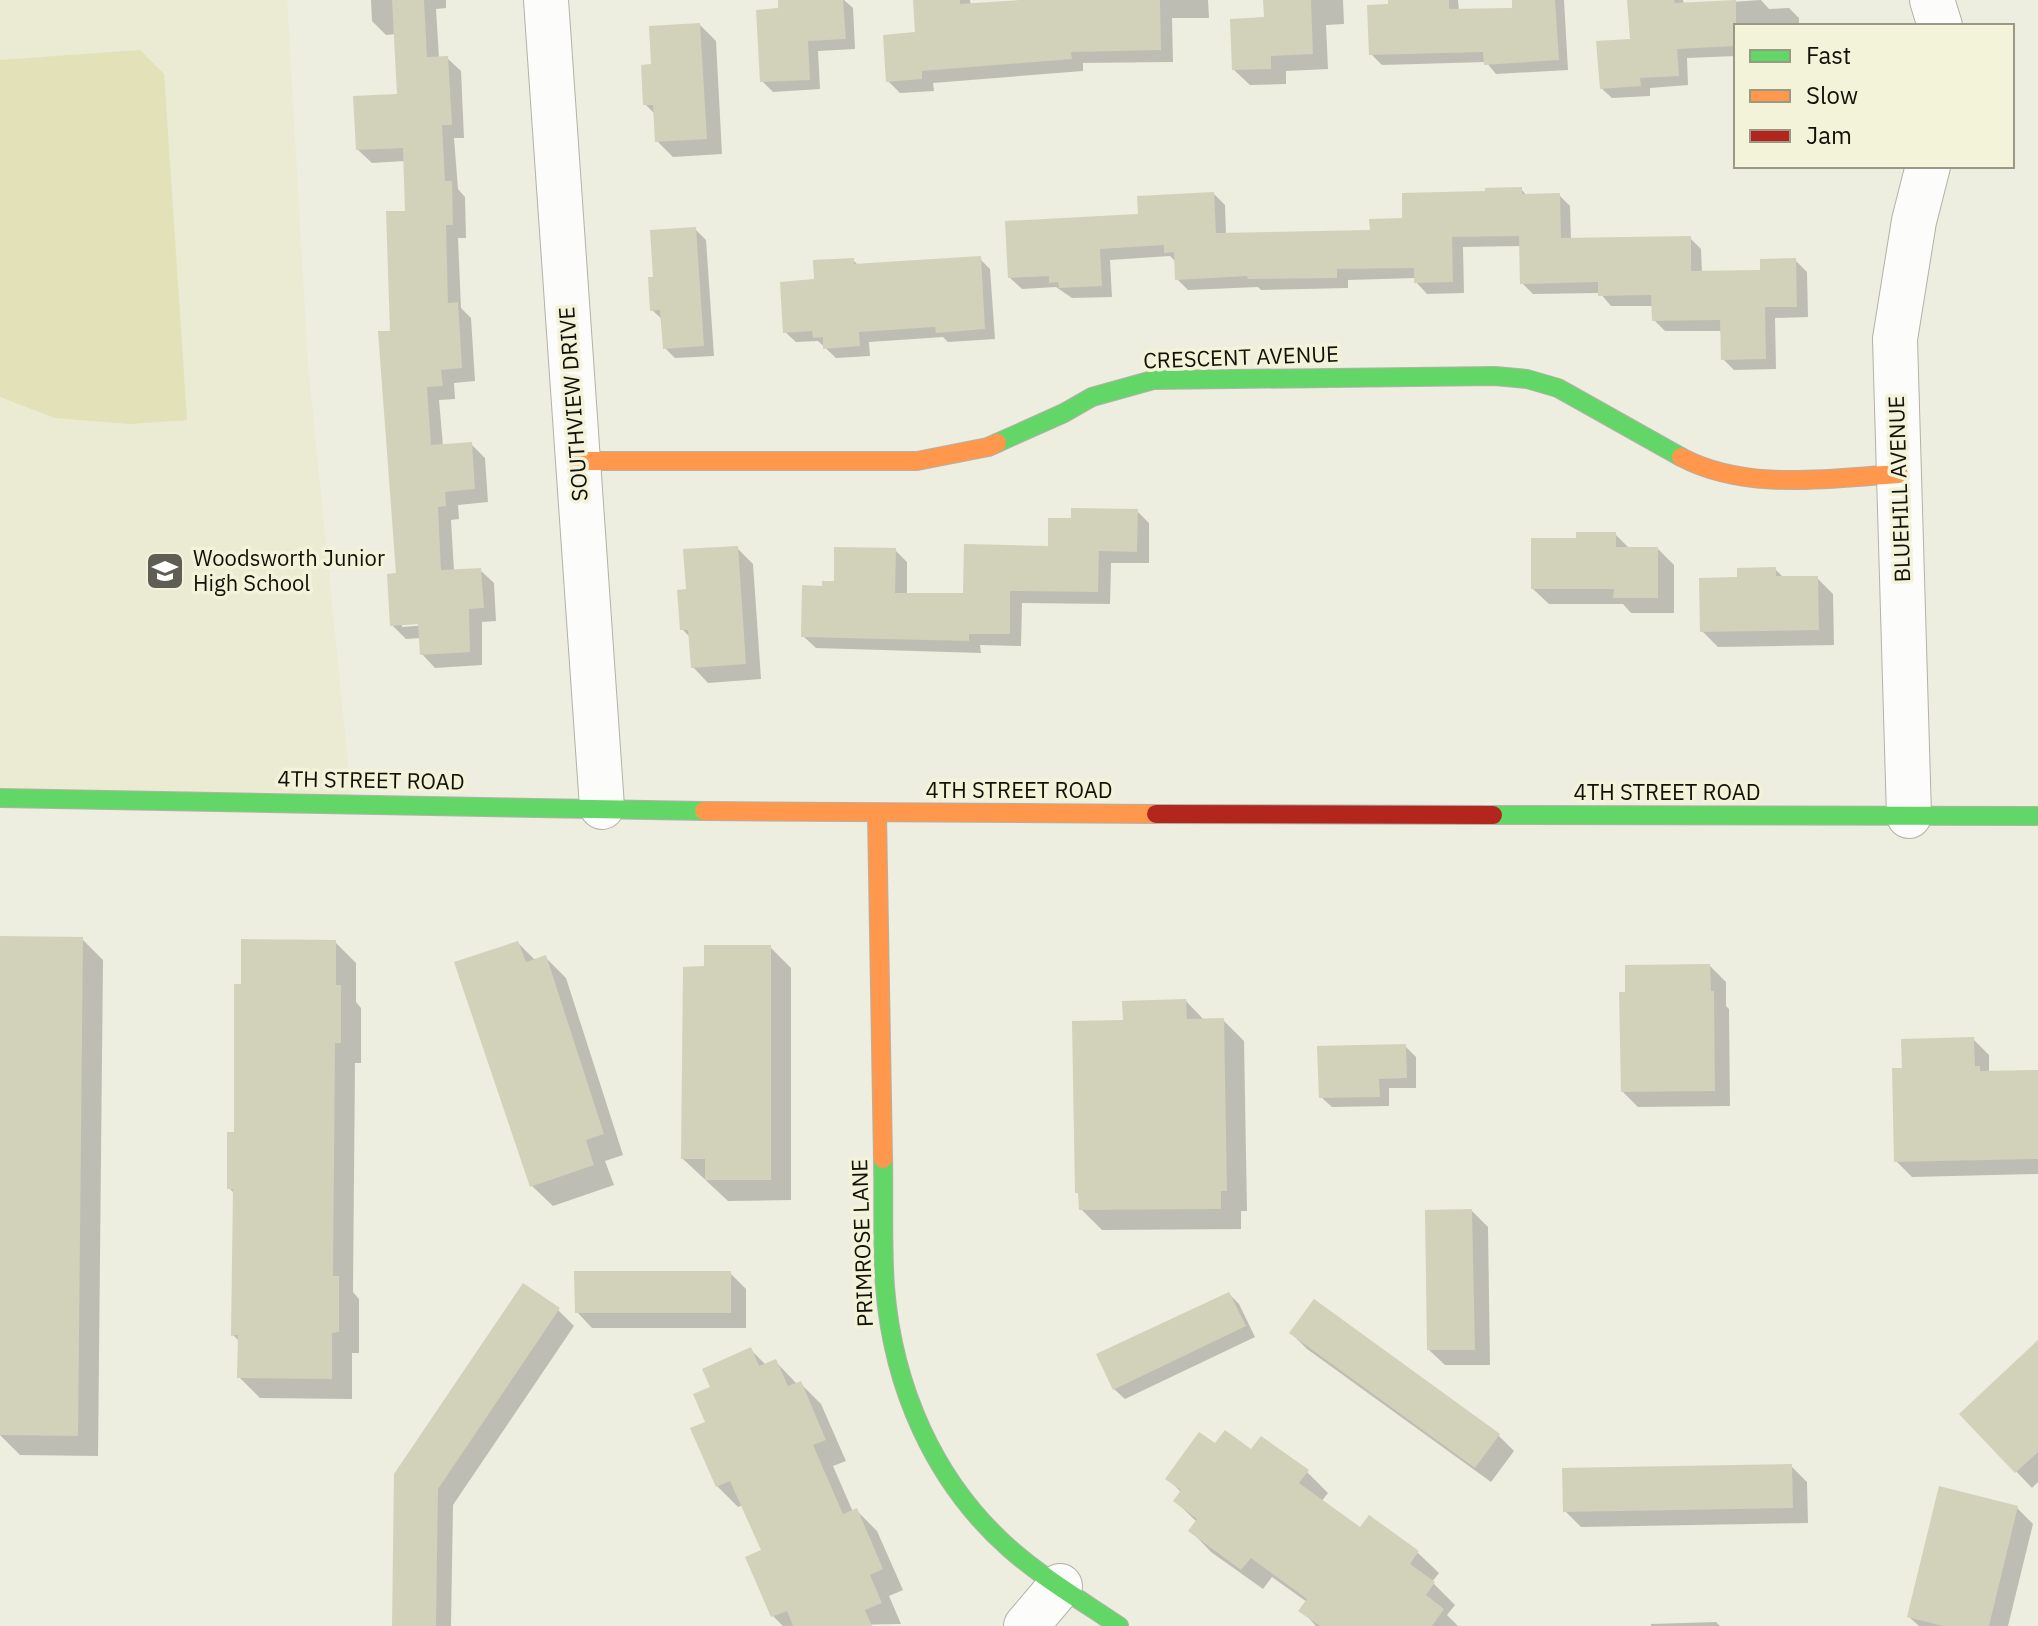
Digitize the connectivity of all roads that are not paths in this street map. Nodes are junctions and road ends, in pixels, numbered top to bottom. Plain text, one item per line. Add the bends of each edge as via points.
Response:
1 (546, 0) edge
2 (1932, 0) edge
3 (1939, 24) edge
4 (1927, 168) edge
5 (577, 461) junction
6 (1899, 474) junction
7 (0, 798) edge
8 (602, 807) junction
9 (877, 814) junction
10 (1909, 816) junction
11 (2038, 816) edge
12 (1060, 1586) junction
13 (1026, 1626) edge
14 (1119, 1626) edge

1 - 5 street, SOUTHVIEW DRIVE
2 - 3 street
4 - 6 street, BLUEHILL AVENUE via 1895,339
5 - 6 street, CRESCENT AVENUE via 917,461 988,447 1092,397 1153,380 1495,376 1558,388 1686,460 1725,472 1774,480
5 - 8 street, SOUTHVIEW DRIVE
6 - 10 street, BLUEHILL AVENUE
7 - 8 street, 4TH STREET ROAD
8 - 9 street, 4TH STREET ROAD
9 - 10 street, 4TH STREET ROAD
9 - 12 street, PRIMROSE LANE via 885,1285 898,1372 920,1431 952,1485 993,1533
10 - 11 street, 4TH STREET ROAD
12 - 13 street
12 - 14 street, PRIMROSE LANE

